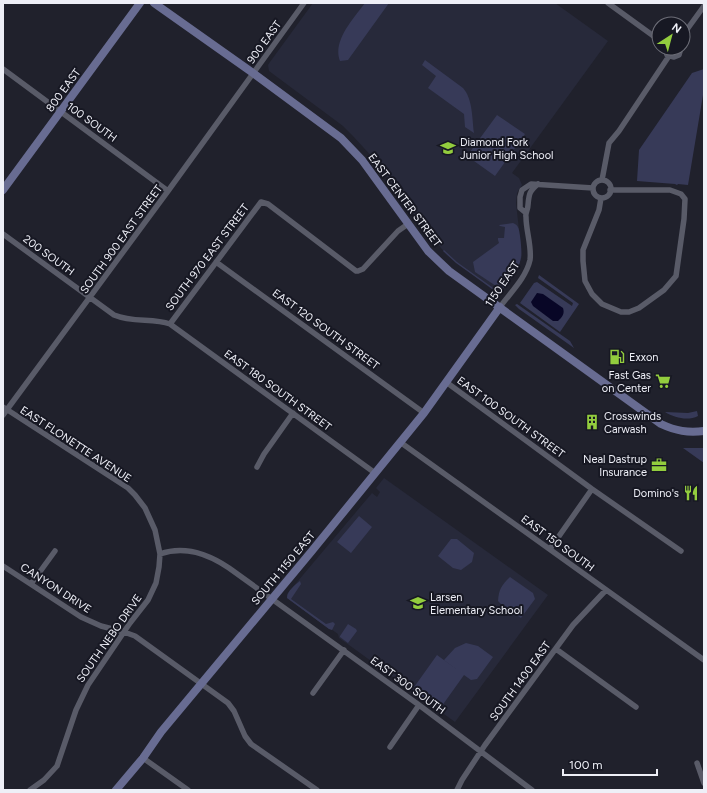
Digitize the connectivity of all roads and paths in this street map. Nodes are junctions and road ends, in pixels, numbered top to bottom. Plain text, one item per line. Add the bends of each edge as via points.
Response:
1 (140, 3) edge
2 (154, 3) edge
3 (304, 3) edge
4 (608, 3) edge
5 (704, 6) edge
6 (691, 24) edge
7 (651, 34) edge
8 (669, 56) edge
9 (3, 69) edge
10 (253, 74) junction
11 (61, 112) junction
12 (602, 180) junction
13 (538, 184) junction
14 (593, 188) junction
15 (3, 190) edge
16 (610, 190) junction
17 (168, 191) junction
18 (600, 198) junction
19 (526, 213) junction
20 (408, 224) junction
21 (3, 234) edge
22 (216, 262) junction
23 (90, 297) junction
24 (500, 307) junction
25 (170, 324) junction
26 (464, 358) joint
27 (446, 382) junction
28 (5, 409) edge
29 (424, 413) junction
30 (293, 414) junction
31 (3, 415) edge
32 (704, 431) edge
33 (400, 442) junction
34 (257, 467) dead end
35 (375, 473) junction
36 (592, 489) junction
37 (550, 549) junction
38 (55, 551) dead end
39 (681, 551) dead end
40 (160, 554) junction
41 (3, 566) edge
42 (31, 584) junction
43 (606, 590) junction
44 (272, 598) junction
45 (124, 632) junction
46 (556, 649) junction
47 (344, 650) junction
48 (704, 660) edge
49 (201, 683) junction
50 (313, 693) dead end
51 (419, 705) junction
52 (636, 706) dead end
53 (390, 747) dead end
54 (480, 752) junction
55 (142, 758) junction
56 (697, 763) dead end
57 (704, 783) edge
58 (30, 790) edge
59 (116, 790) edge
60 (188, 790) edge
61 (316, 790) edge
62 (457, 790) edge
63 (532, 790) edge

1 - 11 street, 800 EAST
2 - 10 street, EAST CENTER STREET
3 - 10 street, 900 EAST
4 - 7 street
5 - 6 street
8 - 12 street via 609,142
9 - 11 street, 100 SOUTH
10 - 17 street, SOUTH 900 EAST STREET
10 - 20 street, EAST CENTER STREET via 341,138 364,164
11 - 15 street, 800 EAST
11 - 17 street, 100 SOUTH
12 - 14 street via 595,183
12 - 16 street via 609,184
13 - 14 street
13 - 19 street via 529,194
13 - 19 street via 531,184 522,190 520,208
14 - 18 street via 594,194
16 - 18 street via 608,196
16 - 18 street via 670,190 686,199 676,276 664,290 629,312 621,312 602,304 592,294 585,281 583,250 599,210
17 - 23 street, SOUTH 900 EAST STREET
19 - 24 street, 1150 EAST via 530,261 524,274
20 - 22 street, SOUTH 970 EAST STREET via 358,271 268,204 261,202
20 - 24 street, EAST CENTER STREET via 440,264
21 - 23 street, 200 SOUTH
22 - 25 street, SOUTH 970 EAST STREET
22 - 29 street, EAST 120 SOUTH STREET
23 - 25 street, 200 SOUTH via 114,315 136,321 160,320
23 - 28 street, SOUTH 900 EAST STREET
24 - 26 street, 1150 EAST
24 - 32 street, EAST CENTER STREET via 661,424 686,432
25 - 30 street, EAST 180 SOUTH STREET
26 - 27 street, SOUTH 1150 EAST
27 - 29 street, SOUTH 1150 EAST
27 - 36 street, EAST 100 SOUTH STREET
28 - 31 street, SOUTH 900 EAST STREET
28 - 40 street, EAST FLONETTE AVENUE via 128,488 145,508 155,530
29 - 33 street, SOUTH 1150 EAST
30 - 34 street
30 - 35 street, EAST 180 SOUTH STREET
33 - 35 street, SOUTH 1150 EAST
33 - 37 street, EAST 150 SOUTH
35 - 44 street, SOUTH 1150 EAST
36 - 37 street
36 - 39 street, EAST 100 SOUTH STREET
37 - 43 street, EAST 150 SOUTH
38 - 42 street
40 - 44 street via 177,549 209,557
40 - 45 street, SOUTH NEBO DRIVE via 157,578 151,596
41 - 42 street, CANYON DRIVE
42 - 45 street, CANYON DRIVE via 81,617
43 - 46 street, SOUTH 1400 EAST via 573,625
43 - 48 street, EAST 150 SOUTH
44 - 47 street, EAST 300 SOUTH
44 - 49 street, SOUTH 1150 EAST
45 - 49 street, CANYON DRIVE via 135,636
45 - 58 street, SOUTH NEBO DRIVE via 82,696 56,766 44,780
46 - 52 street
46 - 54 street, SOUTH 1400 EAST
47 - 50 street
47 - 51 street, EAST 300 SOUTH
49 - 55 street, SOUTH 1150 EAST
49 - 61 street, CANYON DRIVE via 232,707 251,744
51 - 53 street
51 - 54 street, EAST 300 SOUTH
54 - 62 street, SOUTH 1400 EAST
54 - 63 street, EAST 300 SOUTH
55 - 59 street, SOUTH 1150 EAST
55 - 60 street
56 - 57 street

